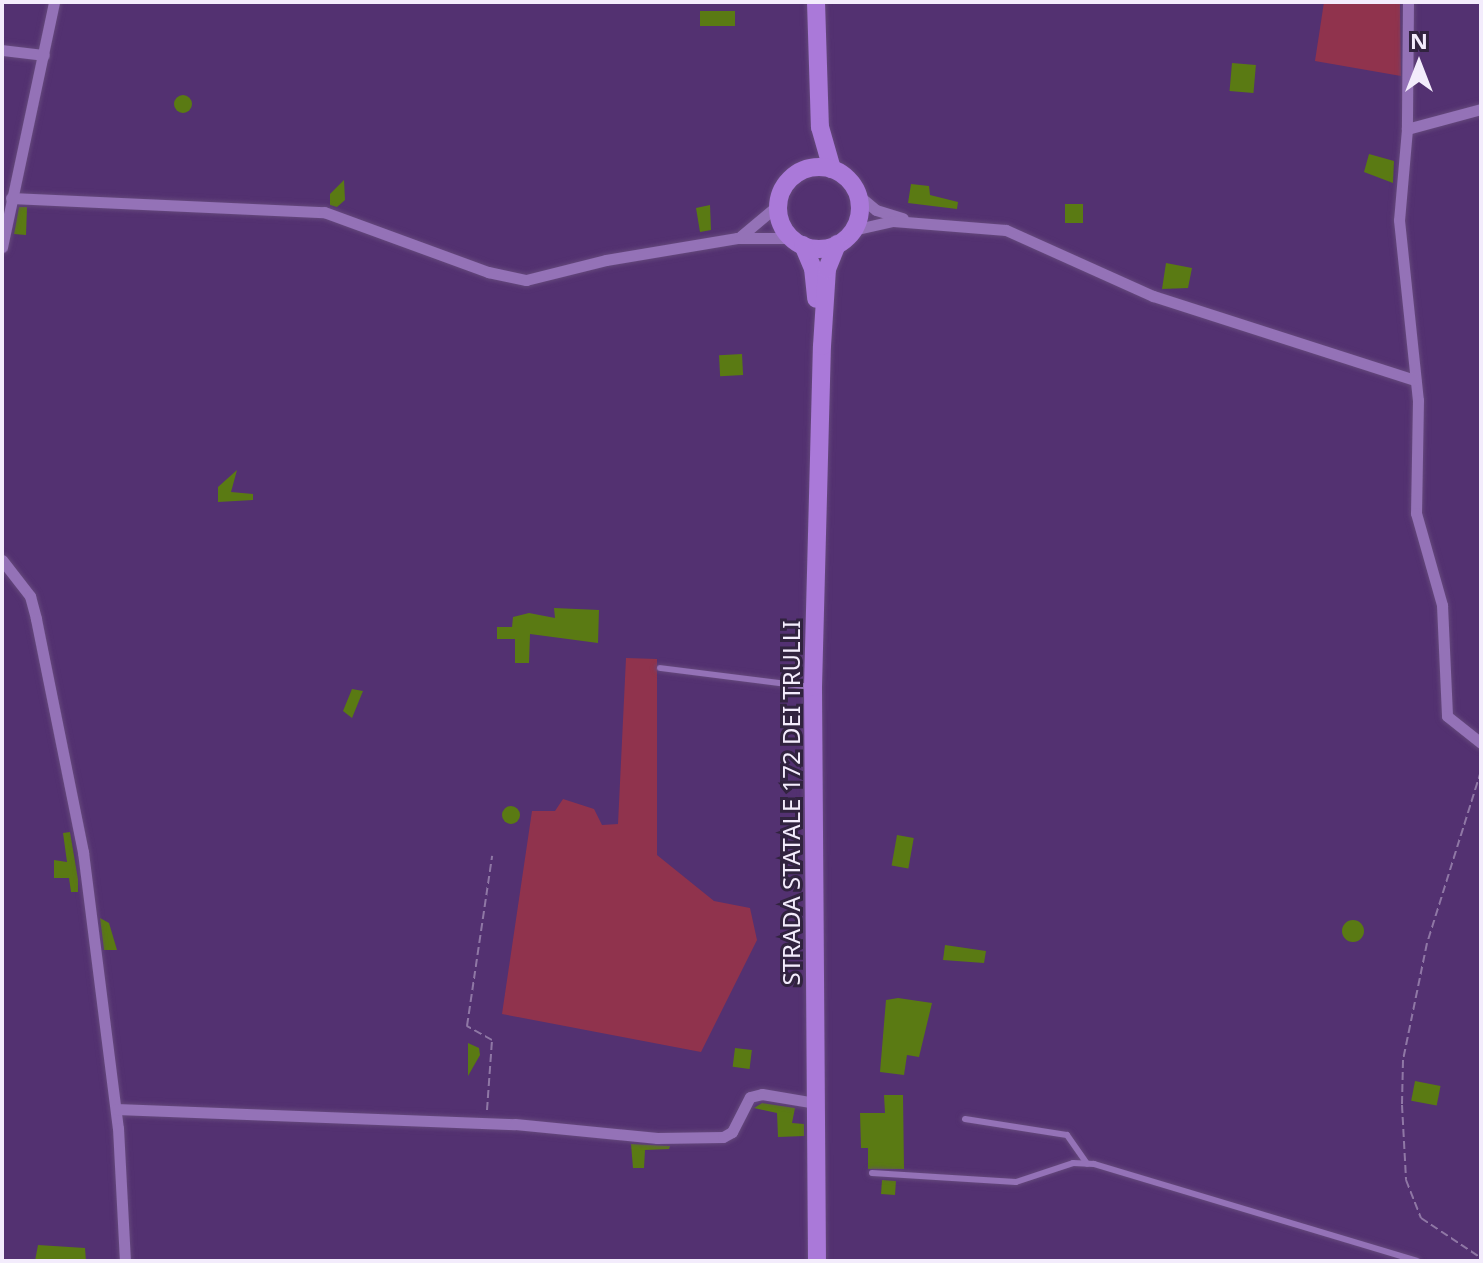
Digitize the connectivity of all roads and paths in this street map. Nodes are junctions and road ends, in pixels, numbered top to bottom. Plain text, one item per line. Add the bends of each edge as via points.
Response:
1 (54, 2) edge
2 (816, 2) edge
3 (1408, 2) edge
4 (2, 50) edge
5 (44, 55) junction
6 (1481, 109) edge
7 (820, 127) junction
8 (1407, 129) junction
9 (805, 169) junction
10 (832, 169) junction
11 (858, 195) junction
12 (11, 198) junction
13 (778, 205) junction
14 (915, 221) junction
15 (853, 230) junction
16 (737, 238) junction
17 (797, 242) junction
18 (837, 244) junction
19 (2, 247) edge
20 (822, 346) junction
21 (1415, 380) junction
22 (2, 560) edge
23 (660, 668) dead end
24 (813, 687) junction
25 (1481, 743) edge
26 (1481, 771) edge
27 (492, 856) dead end
28 (816, 1103) junction
29 (116, 1109) junction
30 (965, 1119) dead end
31 (486, 1123) junction
32 (1087, 1164) junction
33 (872, 1173) dead end
34 (1481, 1258) edge
35 (125, 1261) edge
36 (817, 1261) edge
37 (1417, 1261) edge

1 - 5 street
2 - 7 main road
3 - 8 street
4 - 5 street
5 - 12 street
6 - 8 street
7 - 9 main road
7 - 10 main road
8 - 21 street via 1399,220
9 - 10 main road
9 - 13 main road via 789,180
10 - 11 main road via 849,180
11 - 14 street via 876,210
11 - 15 main road
12 - 16 street via 324,212 518,280
12 - 19 street
13 - 16 street
13 - 17 main road, STRADA STATALE 172 DEI TRULLI
14 - 15 street via 874,221
14 - 21 street via 1006,230 1153,296
15 - 18 main road
16 - 17 street
17 - 18 main road
17 - 20 main road, STRADA STATALE 172 DEI TRULLI via 813,268
18 - 20 main road, STRADA STATALE 172 DEI TRULLI via 827,269
20 - 24 main road, STRADA STATALE 172 DEI TRULLI
21 - 25 street via 1416,513 1442,605 1447,716
22 - 29 street via 30,596 36,619 83,852
23 - 24 lane
24 - 28 main road, STRADA STATALE 172 DEI TRULLI
26 - 34 path via 1427,943 1403,1060 1402,1105 1406,1180 1421,1218
27 - 31 path via 467,1026 492,1040
28 - 31 street via 762,1094 750,1097 732,1132 723,1137 657,1138
28 - 36 main road, STRADA STATALE 172 DEI TRULLI
29 - 31 street
29 - 35 street
30 - 32 lane via 1067,1135
32 - 33 lane via 1073,1163 1016,1182
32 - 37 lane

